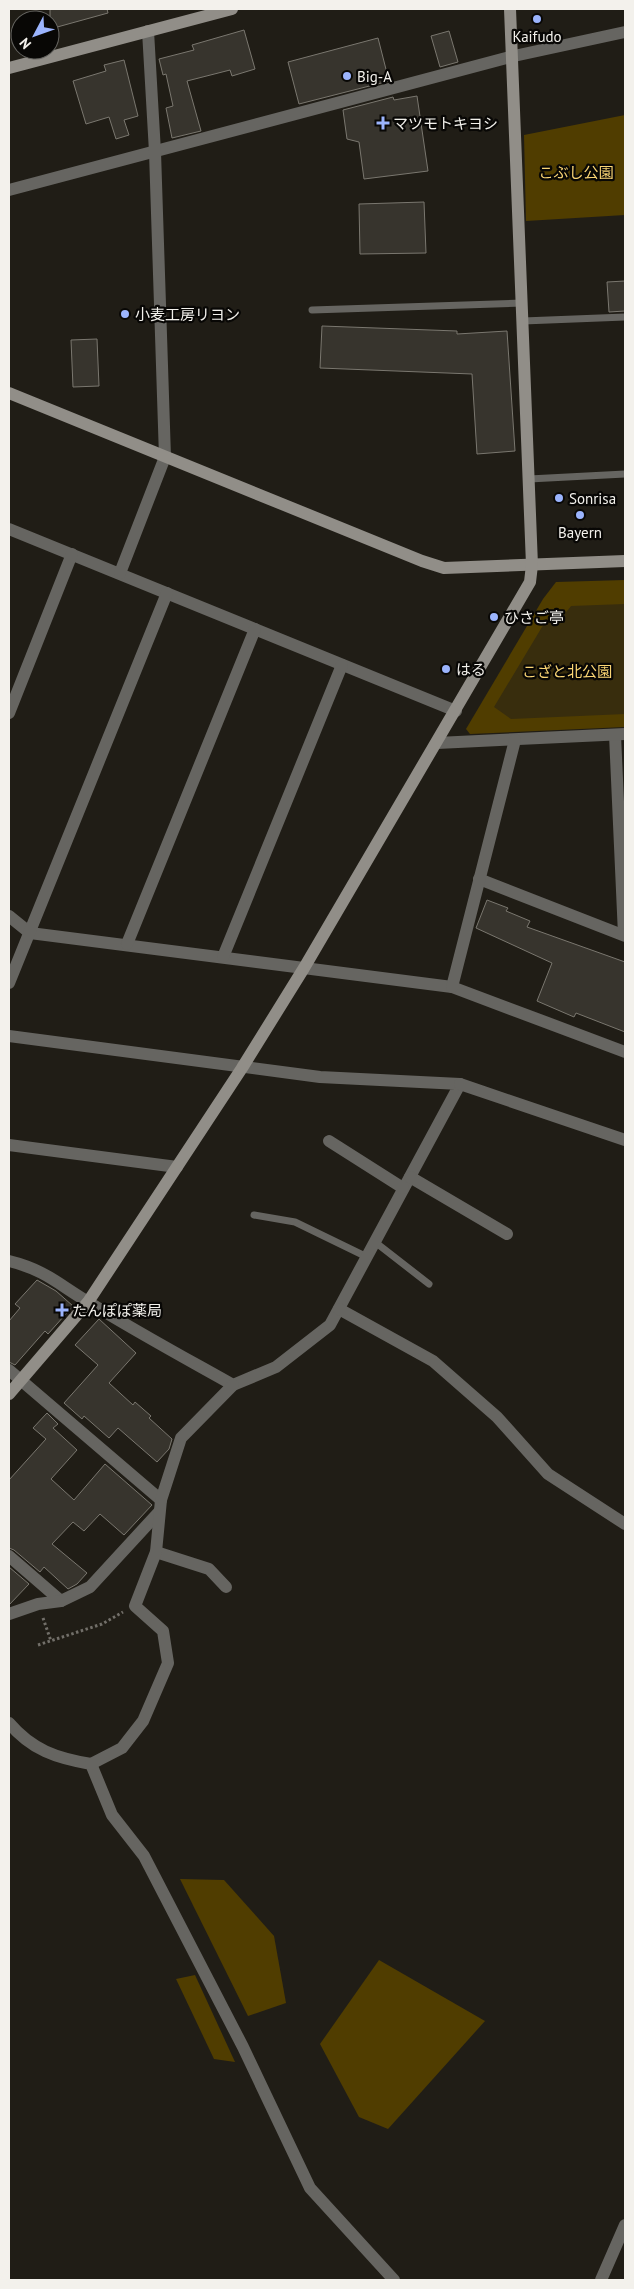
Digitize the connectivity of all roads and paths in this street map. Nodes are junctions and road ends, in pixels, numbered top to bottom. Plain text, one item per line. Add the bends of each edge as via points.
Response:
1 (232, 9) edge
2 (510, 9) edge
3 (148, 31) junction
4 (625, 32) edge
5 (514, 56) junction
6 (9, 68) edge
7 (155, 152) junction
8 (9, 190) edge
9 (522, 303) junction
10 (312, 310) dead end
11 (625, 317) edge
12 (523, 321) junction
13 (9, 393) edge
14 (165, 457) junction
15 (625, 474) edge
16 (529, 479) junction
17 (9, 529) edge
18 (72, 554) junction
19 (625, 561) edge
20 (532, 565) junction
21 (120, 573) junction
22 (167, 594) junction
23 (255, 629) junction
24 (342, 665) junction
25 (456, 711) junction
26 (9, 713) edge
27 (620, 735) edge
28 (515, 740) junction
29 (437, 743) junction
30 (479, 880) junction
31 (9, 916) edge
32 (30, 933) junction
33 (625, 936) edge
34 (127, 944) junction
35 (223, 957) junction
36 (304, 968) junction
37 (9, 983) edge
38 (452, 987) junction
39 (9, 1036) edge
40 (625, 1052) edge
41 (242, 1068) junction
42 (460, 1084) junction
43 (625, 1140) edge
44 (329, 1141) dead end
45 (9, 1145) edge
46 (177, 1167) junction
47 (406, 1183) junction
48 (254, 1215) dead end
49 (507, 1234) dead end
50 (375, 1242) junction
51 (366, 1257) junction
52 (9, 1261) edge
53 (429, 1284) dead end
54 (88, 1302) junction
55 (339, 1309) junction
56 (9, 1370) edge
57 (20, 1380) junction
58 (233, 1386) junction
59 (9, 1394) edge
60 (160, 1506) junction
61 (625, 1524) edge
62 (156, 1552) junction
63 (9, 1556) edge
64 (226, 1588) dead end
65 (62, 1601) junction
66 (38, 1604) junction
67 (135, 1606) junction
68 (9, 1614) edge
69 (51, 1641) junction
70 (38, 1645) dead end
71 (9, 1723) edge
72 (91, 1764) junction
73 (625, 2225) edge
74 (394, 2280) edge
75 (602, 2280) edge

1 - 3 street
2 - 5 street
3 - 6 street
3 - 7 street
4 - 5 street
5 - 7 street
5 - 9 street
7 - 8 street
7 - 14 street
9 - 10 lane
9 - 12 street
11 - 12 lane
12 - 16 street
13 - 14 street
14 - 20 street via 422,562 444,568
14 - 21 street
15 - 16 lane
16 - 20 street
17 - 18 street
18 - 21 street
18 - 26 street
19 - 20 street
20 - 25 street via 524,596
21 - 22 street
22 - 23 street
22 - 32 street
23 - 24 street
23 - 34 street
24 - 25 street
24 - 35 street
25 - 29 street
27 - 28 street
27 - 33 street
28 - 29 street
28 - 30 street
29 - 36 street
30 - 33 street
30 - 38 street
31 - 32 street
32 - 34 street
32 - 37 street
34 - 35 street
35 - 36 street
36 - 38 street
36 - 41 street
38 - 40 street
39 - 41 street
41 - 42 street via 320,1077
41 - 46 street
42 - 43 street
42 - 47 street
44 - 47 street
45 - 46 street
46 - 54 street
47 - 49 street
47 - 50 street
48 - 51 lane via 295,1222
50 - 51 street
50 - 53 lane
51 - 55 street
52 - 54 street via 56,1279
54 - 57 street
54 - 58 street
55 - 58 street via 330,1325 276,1367
55 - 61 street via 433,1361 497,1417 548,1474
56 - 57 street
57 - 59 street
57 - 60 street
58 - 60 street via 181,1438
60 - 62 street
60 - 65 street via 90,1588
62 - 64 street via 209,1569
62 - 67 street
63 - 65 street
65 - 66 street
66 - 68 street
66 - 69 path
67 - 69 path via 102,1624
67 - 72 street via 163,1631 168,1663 143,1721 122,1748
69 - 70 path
71 - 72 street via 38,1749
72 - 74 street via 112,1816 144,1856 243,2046 310,2188
73 - 75 street

